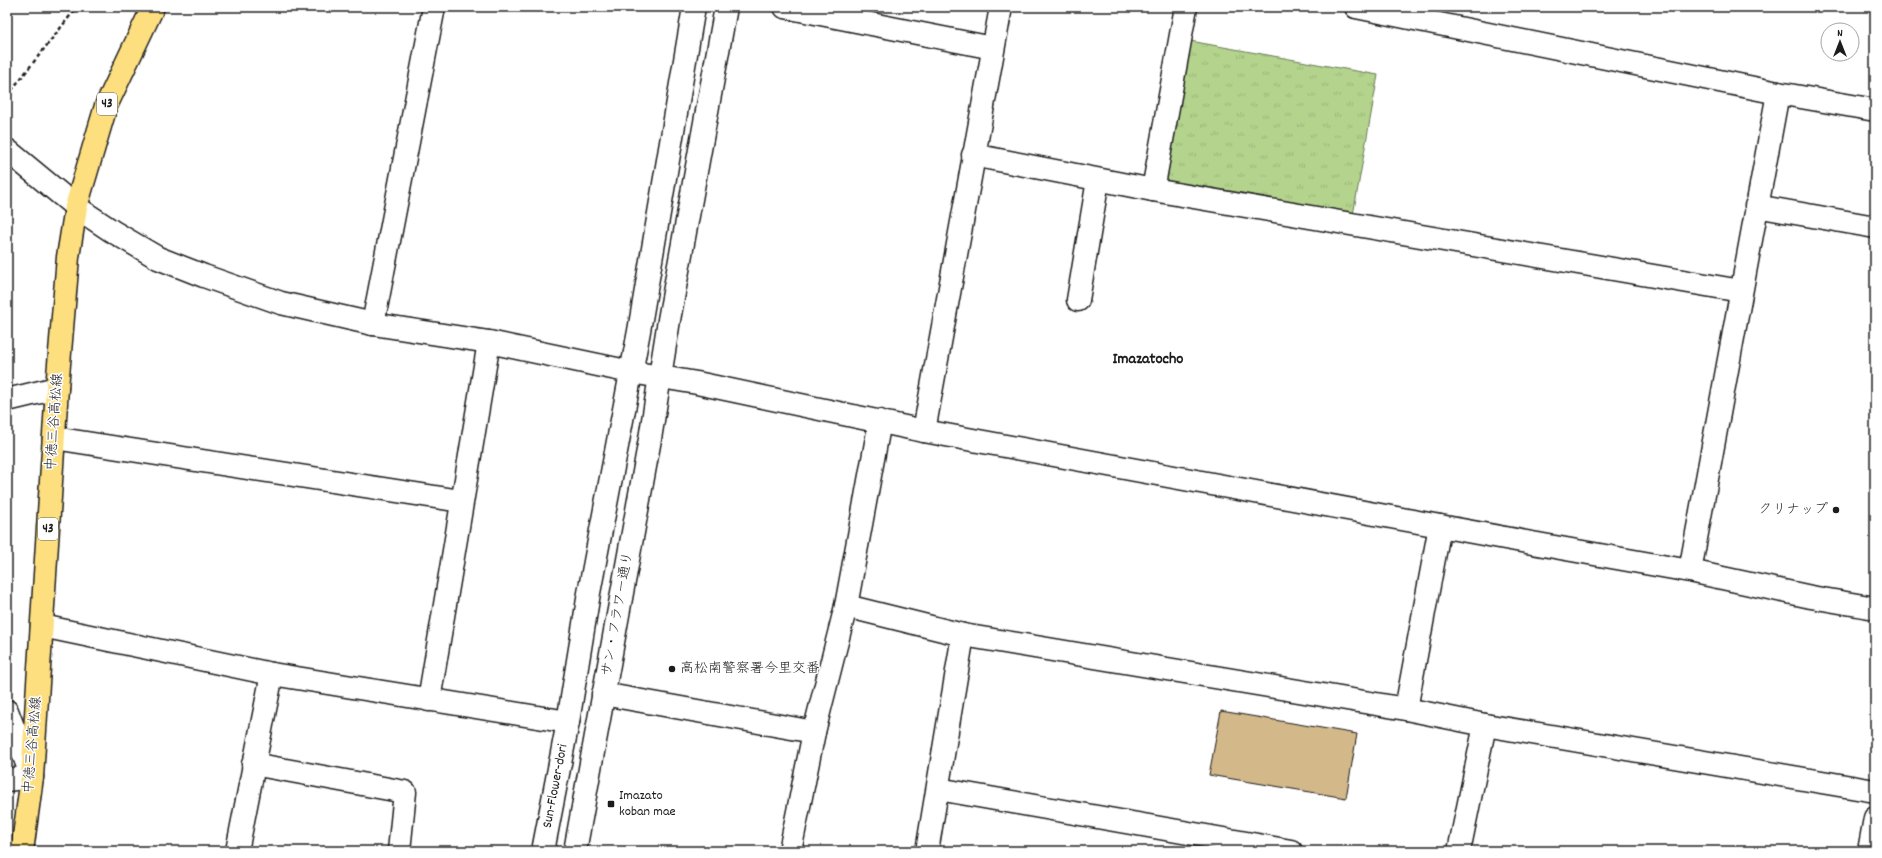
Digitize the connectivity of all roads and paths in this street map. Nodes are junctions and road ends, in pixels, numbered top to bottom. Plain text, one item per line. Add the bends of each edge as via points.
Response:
1 (77, 7) edge
2 (153, 7) edge
3 (434, 7) edge
4 (694, 7) edge
5 (726, 7) edge
6 (785, 7) edge
7 (1001, 7) edge
8 (1186, 7) edge
9 (1356, 7) edge
10 (993, 48) junction
11 (1778, 93) junction
12 (7, 96) edge
13 (1875, 110) edge
14 (7, 150) edge
15 (973, 155) junction
16 (1098, 180) junction
17 (1153, 190) junction
18 (1756, 206) junction
19 (76, 207) junction
20 (1875, 228) edge
21 (1741, 291) junction
22 (1078, 300) dead end
23 (373, 324) junction
24 (489, 342) junction
25 (631, 372) junction
26 (660, 377) junction
27 (57, 388) junction
28 (7, 400) edge
29 (880, 421) junction
30 (924, 430) junction
31 (54, 438) junction
32 (462, 501) junction
33 (1440, 526) junction
34 (1690, 570) junction
35 (846, 606) junction
36 (1875, 608) edge
37 (42, 626) junction
38 (963, 635) junction
39 (272, 674) junction
40 (603, 694) junction
41 (429, 700) junction
42 (1406, 709) junction
43 (7, 711) edge
44 (568, 722) junction
45 (1485, 725) junction
46 (814, 732) junction
47 (253, 764) junction
48 (32, 778) junction
49 (7, 780) edge
50 (938, 789) junction
51 (1875, 792) edge
52 (1875, 818) edge
53 (1871, 850) edge
54 (22, 851) edge
55 (237, 851) edge
56 (399, 851) edge
57 (543, 851) edge
58 (575, 851) edge
59 (790, 851) edge
60 (927, 851) edge
61 (1291, 851) edge
62 (1459, 851) edge

1 - 12 path
2 - 19 main road, 中徳三谷高松線 / 43 via 106,106
3 - 23 street
4 - 25 street
5 - 26 street, サン・フラワー通り
6 - 10 street
7 - 10 street
8 - 17 street
9 - 11 street
10 - 15 street
11 - 13 street
11 - 18 street
14 - 19 street
15 - 16 street
15 - 30 street
16 - 17 street
16 - 22 street
17 - 21 street
18 - 20 street
18 - 21 street
19 - 23 street via 158,258 281,303
19 - 27 main road, 中徳三谷高松線 / 43 via 68,257
21 - 34 street
23 - 24 street
24 - 25 street
24 - 32 street
25 - 26 street
25 - 44 street via 588,594
26 - 29 street
26 - 40 street, サン・フラワー通り
27 - 28 street
27 - 31 main road, 中徳三谷高松線 / 43
29 - 30 street
29 - 35 street
30 - 33 street
31 - 32 street
31 - 37 main road, 中徳三谷高松線 / 43
32 - 41 street
33 - 34 street
33 - 42 street
34 - 36 street via 1811,597
35 - 38 street
35 - 46 street
37 - 39 street
37 - 48 main road, 中徳三谷高松線 / 43
38 - 42 street
38 - 50 street
39 - 41 street
39 - 47 street
40 - 46 street
40 - 58 street, サン・フラワー通り
41 - 44 street
42 - 45 street
43 - 48 street
44 - 57 street, Sun-Flower-dori
45 - 51 street
45 - 62 street
46 - 59 street
47 - 55 street
47 - 56 street via 405,792
48 - 49 street
48 - 54 main road, 中徳三谷高松線 / 43
50 - 60 street
50 - 61 street
52 - 53 street

